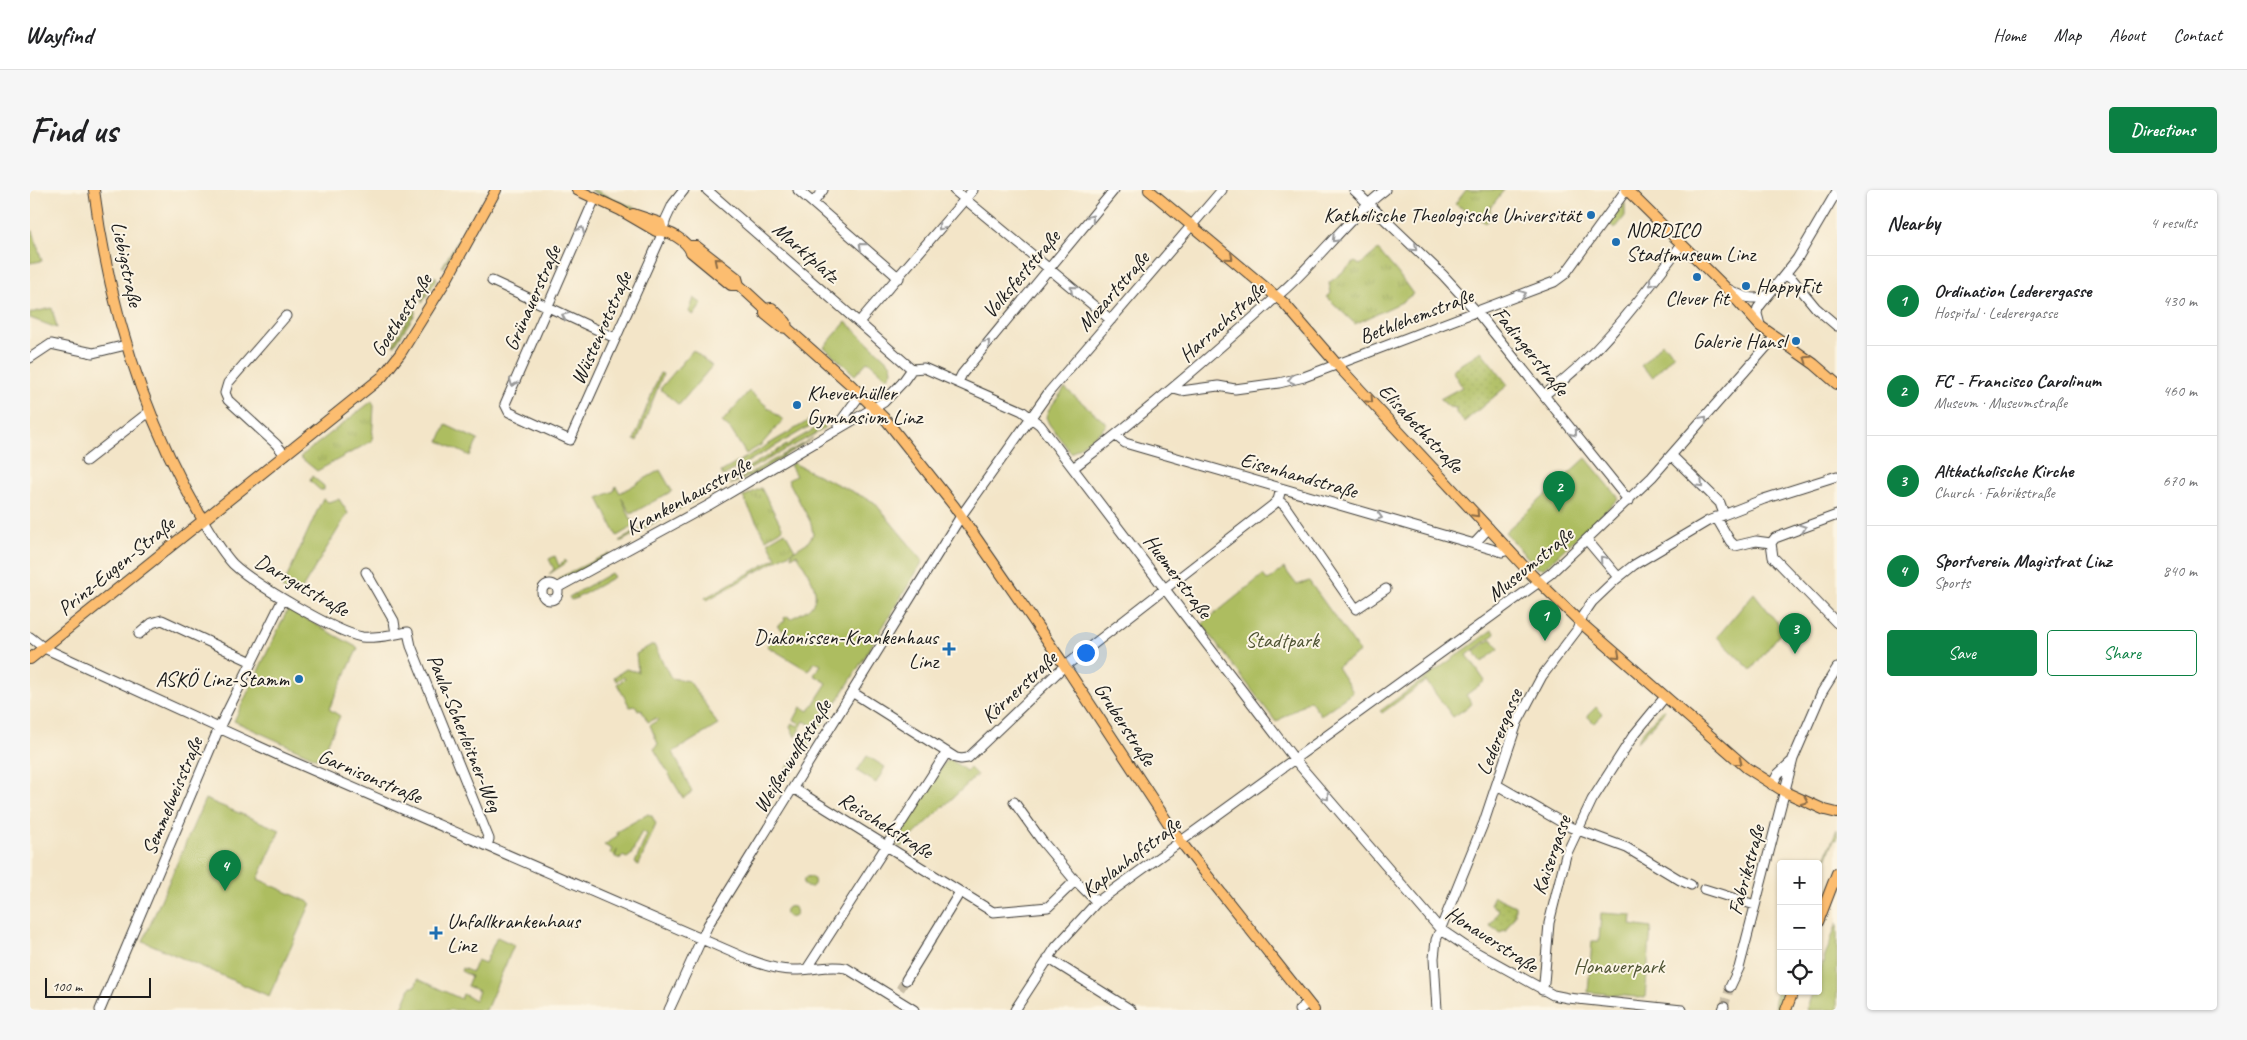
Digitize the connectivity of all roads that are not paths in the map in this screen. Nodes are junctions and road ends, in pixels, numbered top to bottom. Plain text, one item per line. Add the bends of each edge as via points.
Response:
1 (94, 190) edge
2 (496, 190) edge
3 (577, 190) edge
4 (684, 190) edge
5 (707, 190) edge
6 (798, 190) edge
7 (823, 190) edge
8 (954, 190) edge
9 (973, 190) edge
10 (1114, 190) edge
11 (1149, 190) edge
12 (1222, 190) edge
13 (1354, 190) edge
14 (1385, 190) edge
15 (1627, 190) edge
16 (1837, 191) edge
17 (595, 198) junction
18 (965, 199) junction
19 (813, 203) junction
20 (1369, 204) junction
21 (1192, 225) junction
22 (662, 230) junction
23 (1682, 244) junction
24 (1049, 269) junction
25 (1786, 275) junction
26 (899, 278) junction
27 (492, 281) dead end
28 (1727, 289) junction
29 (1770, 294) junction
30 (1277, 296) junction
31 (547, 307) junction
32 (1477, 312) junction
33 (286, 316) dead end
34 (1111, 320) junction
35 (859, 322) junction
36 (1760, 326) junction
37 (1837, 326) edge
38 (1775, 337) junction
39 (615, 338) junction
40 (126, 346) junction
41 (30, 358) edge
42 (1337, 364) junction
43 (912, 369) junction
44 (958, 382) junction
45 (1837, 384) edge
46 (1174, 389) junction
47 (856, 390) junction
48 (1544, 395) junction
49 (874, 408) junction
50 (149, 412) junction
51 (1030, 416) junction
52 (835, 430) junction
53 (1116, 436) junction
54 (570, 440) joint
55 (285, 455) junction
56 (1672, 456) junction
57 (86, 461) dead end
58 (1073, 468) junction
59 (1837, 476) edge
60 (1281, 489) junction
61 (1278, 500) junction
62 (1629, 501) junction
63 (1837, 515) edge
64 (961, 516) junction
65 (1720, 516) junction
66 (203, 520) junction
67 (1489, 528) junction
68 (1587, 540) junction
69 (1771, 543) junction
70 (1474, 544) junction
71 (1509, 550) junction
72 (366, 572) dead end
73 (1618, 577) junction
74 (1539, 583) junction
75 (557, 588) dead end
76 (1165, 588) junction
77 (1386, 589) dead end
78 (283, 599) junction
79 (1580, 622) junction
80 (1837, 623) edge
81 (408, 632) joint
82 (139, 634) dead end
83 (396, 634) junction
84 (30, 637) edge
85 (44, 648) junction
86 (30, 659) edge
87 (252, 662) junction
88 (1065, 666) junction
89 (1837, 668) edge
90 (852, 692) junction
91 (1665, 697) junction
92 (220, 728) junction
93 (947, 752) junction
94 (1793, 759) junction
95 (1295, 760) junction
96 (1497, 785) junction
97 (1772, 785) junction
98 (793, 788) junction
99 (1785, 792) junction
100 (1014, 802) dead end
101 (1825, 810) junction
102 (1837, 813) edge
103 (1837, 820) edge
104 (1577, 830) junction
105 (1180, 841) junction
106 (487, 846) junction
107 (888, 846) junction
108 (1837, 873) edge
109 (1076, 880) junction
110 (1691, 885) dead end
111 (1704, 889) dead end
112 (960, 892) junction
113 (1097, 902) junction
114 (1755, 905) junction
115 (1822, 912) edge
116 (1440, 929) junction
117 (700, 939) junction
118 (1048, 958) junction
119 (807, 969) junction
120 (906, 980) tunnel mouth
121 (1730, 987) tunnel mouth
122 (900, 989) tunnel mouth
123 (1542, 990) junction
124 (1792, 995) edge
125 (894, 998) junction
126 (1310, 1006) edge
127 (100, 1010) edge
128 (669, 1010) edge
129 (914, 1010) edge
130 (1014, 1010) edge
131 (1131, 1010) edge
132 (1299, 1010) edge
133 (1437, 1010) edge
134 (1682, 1010) edge
135 (1786, 1010) edge

1 - 40 main road, Liebigstraße via 102,245
2 - 55 main road, Goethestraße via 470,240 393,366
3 - 17 main road, Gruberstraße
4 - 22 street, Wüstenrotstraße via 673,204
5 - 35 street, Marktplatz
6 - 19 street
7 - 19 street
8 - 18 street
9 - 18 street
24 -> 10 street, Volksfeststraße
11 - 21 main road, Elisabethstraße
12 - 21 street, Mozartstraße
13 - 20 street, Fadingerstraße
14 - 20 street, Harrachstraße
15 - 23 main road
32 -> 15 street, Bethlehemstraße via 1560,280
16 - 25 street
17 - 22 main road, Gruberstraße via 656,231
31 -> 17 street, Grünauerstraße
18 - 24 street
18 -> 26 street
26 -> 19 street
20 -> 30 street, Harrachstraße
20 -> 32 street, Fadingerstraße
21 -> 30 main road, Elisabethstraße
21 - 34 street, Mozartstraße
22 - 39 street, Wüstenrotstraße
22 - 47 main road, Gruberstraße via 709,254 737,278 739,285 765,309 766,314 787,328
23 - 28 main road
23 -> 48 street via 1608,336
34 -> 24 street
44 -> 24 street, Volksfeststraße
25 - 29 street
25 - 37 street
26 - 35 street
27 - 31 street
28 - 29 street via 1757,299
28 - 36 main road
29 - 36 street via 1756,314
30 - 42 main road, Elisabethstraße
30 - 46 street, Harrachstraße
39 -> 31 street
31 -> 54 street, Grünauerstraße via 505,404 509,412
32 - 42 street, Bethlehemstraße
32 - 48 street, Fadingerstraße
33 - 55 street via 228,382 224,393
34 - 51 street, Mozartstraße
35 - 43 street
36 - 38 main road
45 -> 38 main road
56 -> 38 street, Museumstraße
39 - 54 street, Wüstenrotstraße
40 - 41 street via 93,353 56,344 47,346
40 - 50 main road, Liebigstraße
42 -> 46 street, Bethlehemstraße via 1280,383 1235,389 1218,386
42 -> 67 main road, Elisabethstraße
43 - 44 street via 924,368
43 - 49 street, Krankenhausstraße via 887,399
44 - 51 street
46 - 53 street, Harrachstraße
47 - 49 main road, Gruberstraße
47 - 52 street, Krankenhausstraße via 857,399
48 -> 62 street, Fadingerstraße
49 - 52 street, Krankenhausstraße
49 - 64 main road, Gruberstraße
50 - 57 street
50 - 66 main road, Liebigstraße via 175,470
51 - 58 street, Huemerstraße
51 - 64 street, Weißenwolffstraße
52 - 75 street, Krankenhausstraße via 709,505
53 - 58 street, Harrachstraße
53 - 60 street, Eisenhandstraße via 1125,444
55 - 66 main road, Goethestraße
56 - 62 street, Museumstraße
56 -> 65 street via 1720,503
58 - 76 street, Huemerstraße
59 - 65 street, Lederergasse
60 - 61 street
60 -> 70 street, Eisenhandstraße
61 - 76 street, Körnerstraße
61 - 77 street via 1356,609
62 - 68 street, Museumstraße
69 -> 63 street via 1775,538
64 - 88 main road, Gruberstraße
64 - 90 street, Weißenwolffstraße
65 - 69 street via 1730,541 1736,546 1756,541
65 - 73 street, Lederergasse via 1660,548
66 - 78 street, Darrgutstraße via 233,563
66 - 85 main road, Prinz-Eugen-Straße
67 - 70 street
67 - 71 main road, Elisabethstraße
73 -> 68 street
68 - 74 street, Museumstraße
69 - 80 street via 1773,557
70 - 71 street, Eisenhandstraße via 1502,552
71 - 74 main road, Elisabethstraße
72 - 83 street via 394,621
73 - 79 street, Lederergasse via 1592,602
74 - 79 main road
74 - 95 street, Museumstraße
76 - 88 street, Körnerstraße
76 - 95 street, Huemerstraße
78 - 83 street, Darrgutstraße via 354,634 369,637
78 - 87 street, Semmelweisstraße
79 -> 91 main road
79 - 96 street, Lederergasse via 1542,676 1517,723
81 - 83 street, Darrgutstraße
81 - 106 street, Paula-Scherleitner-Weg via 490,839
82 - 87 street via 152,623 162,620
84 - 85 street, Garnisonstraße
85 - 86 main road, Prinz-Eugen-Straße
85 - 92 street, Garnisonstraße
87 - 92 street, Semmelweisstraße
88 - 93 street, Körnerstraße via 972,755 964,759
88 - 105 main road, Gruberstraße
89 - 94 street, Fabrikstraße via 1822,692
90 - 93 street
90 - 98 street, Weißenwolffstraße
91 -> 97 main road via 1732,757
91 - 104 street, Kaisergasse via 1633,736 1586,810
92 - 106 street, Garnisonstraße
92 - 127 street, Semmelweisstraße
93 - 107 street
94 - 97 street, Fabrikstraße
94 - 99 street, Fabrikstraße
95 - 105 street, Kaplanhofstraße
95 -> 116 street, Honauerstraße
96 - 104 street
96 - 116 street, Lederergasse
97 - 99 main road
98 - 107 street, Reischekstraße
98 - 117 street, Weißenwolffstraße
99 -> 101 main road
99 - 114 street, Fabrikstraße
100 - 109 street
101 - 102 main road
101 - 103 main road
104 - 110 street via 1627,848
104 - 123 street, Kaisergasse via 1566,855 1553,903
105 - 113 street, Kaplanhofstraße
105 - 126 main road, Gruberstraße
106 - 117 street, Garnisonstraße
107 - 112 street, Reischekstraße
107 - 119 street
108 - 115 main road
109 - 112 street, Reischekstraße via 1048,907 1036,909 993,912
109 - 113 street
111 - 114 street
112 - 120 street
113 - 118 street, Kaplanhofstraße
114 - 121 street, Fabrikstraße via 1739,968
116 - 123 street, Honauerstraße
116 - 133 street, Lederergasse via 1434,952
117 - 119 street, Garnisonstraße via 763,965 787,970
117 - 128 street, Weißenwolffstraße
118 - 130 street, Kaplanhofstraße
118 - 131 street
119 - 125 street, Garnisonstraße via 846,968
122 - 125 street
123 - 134 street, Honauerstraße via 1568,998
124 - 135 main road
125 - 129 street, Garnisonstraße
126 - 132 street

